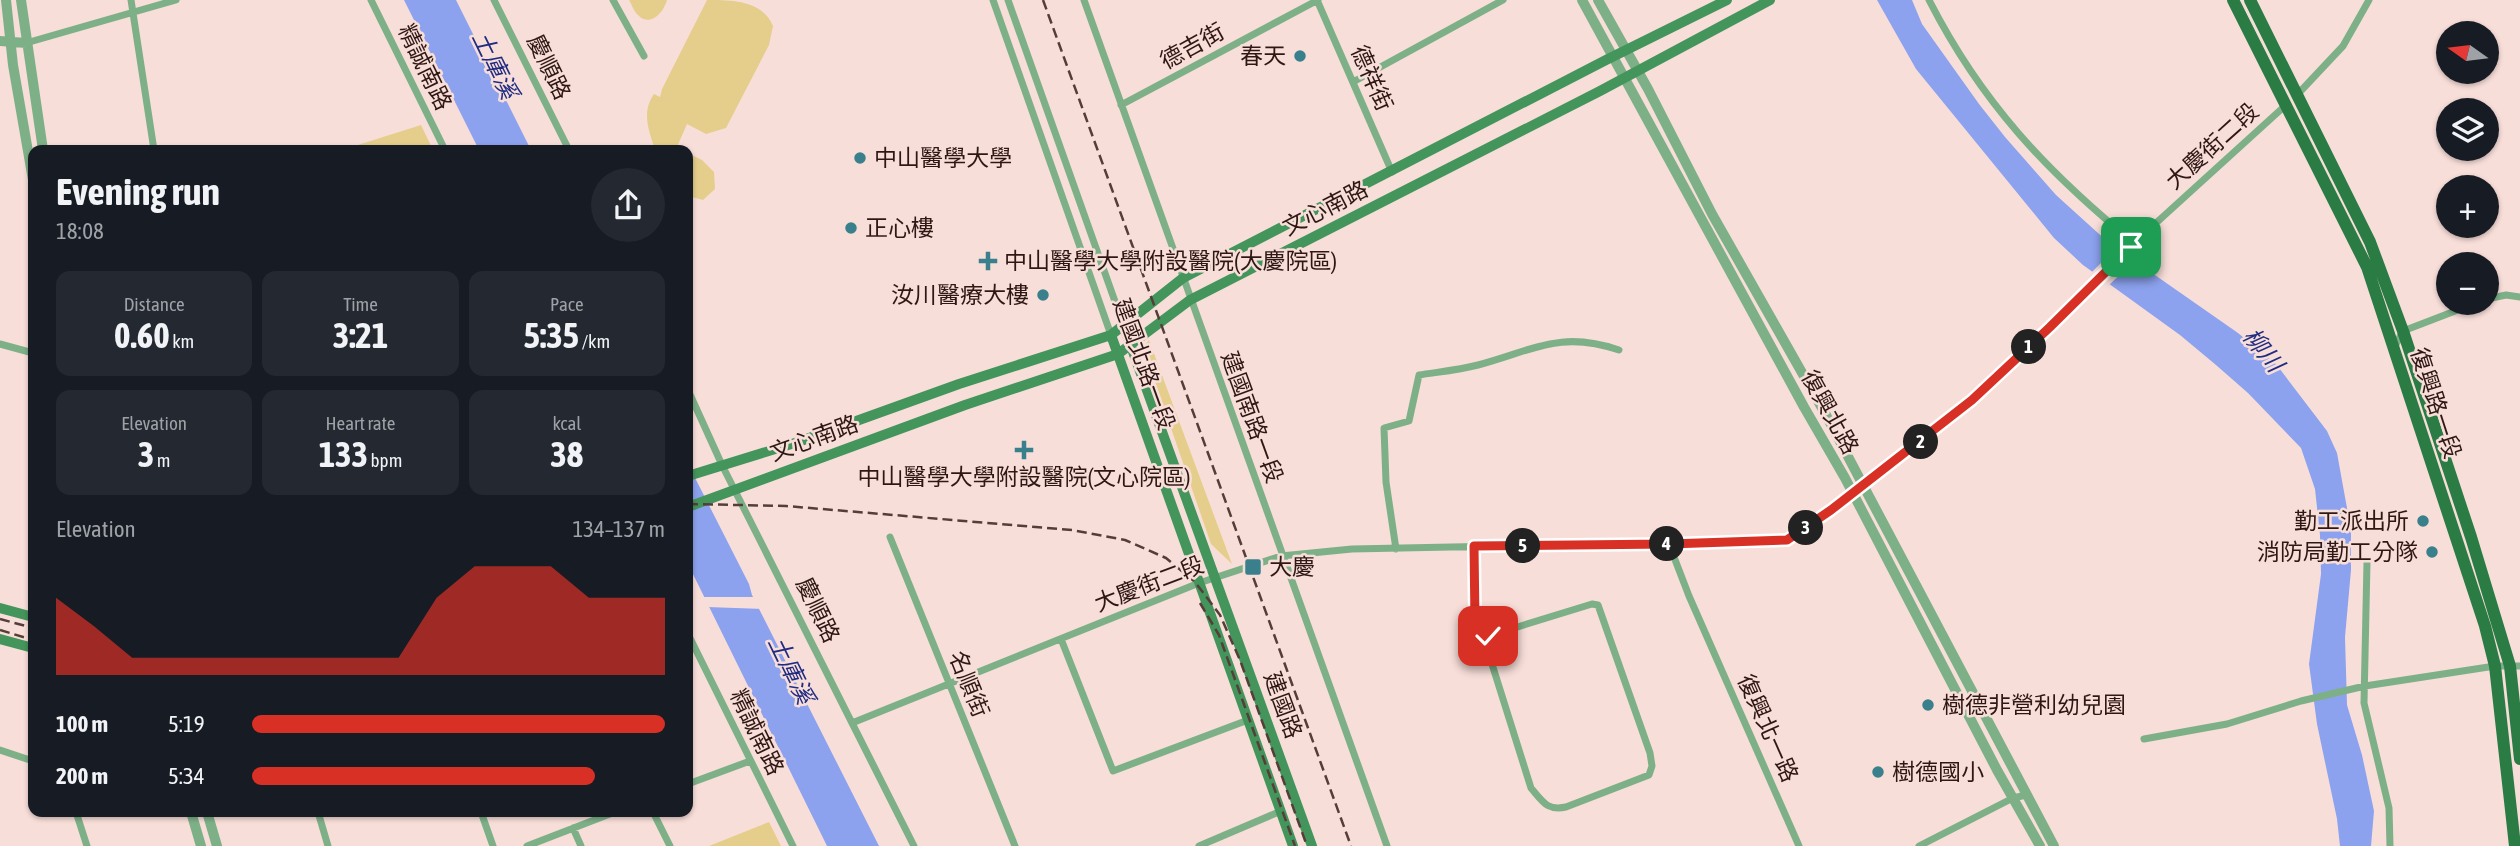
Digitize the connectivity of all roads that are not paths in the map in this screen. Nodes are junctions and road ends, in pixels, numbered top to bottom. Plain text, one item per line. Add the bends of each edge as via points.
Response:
1 (6, 0) edge
2 (21, 0) edge
3 (131, 0) edge
4 (176, 0) edge
5 (371, 0) edge
6 (494, 0) edge
7 (613, 0) edge
8 (993, 0) edge
9 (1008, 0) edge
10 (1096, 0) edge
11 (1318, 0) edge
12 (1503, 0) edge
13 (1582, 0) edge
14 (1598, 0) edge
15 (1727, 0) edge
16 (1770, 0) edge
17 (1929, 0) edge
18 (2233, 0) edge
19 (2250, 0) edge
20 (2369, 0) edge
21 (1085, 3) edge
22 (132, 12) junction
23 (5, 42) edge
24 (26, 43) junction
25 (1625, 51) junction
26 (644, 56) dead end
27 (1614, 57) junction
28 (1637, 71) junction
29 (1625, 77) junction
30 (1353, 82) junction
31 (2292, 100) junction
32 (1122, 106) junction
33 (42, 145) edge
34 (153, 145) edge
35 (443, 145) edge
36 (566, 145) edge
37 (28, 155) edge
38 (1392, 172) junction
39 (2132, 245) junction
40 (1183, 278) junction
41 (2499, 296) edge
42 (2520, 297) edge
43 (1190, 300) junction
44 (2445, 315) edge
45 (1123, 324) junction
46 (2403, 331) junction
47 (1111, 335) junction
48 (1130, 343) junction
49 (0, 344) edge
50 (2395, 346) junction
51 (1619, 349) dead end
52 (28, 352) edge
53 (1118, 354) junction
54 (693, 401) edge
55 (722, 465) junction
56 (693, 474) edge
57 (1862, 485) junction
58 (734, 488) junction
59 (1853, 492) junction
60 (693, 505) edge
61 (890, 537) dead end
62 (1669, 544) junction
63 (1474, 546) junction
64 (1396, 549) junction
65 (1281, 556) junction
66 (2367, 562) dead end
67 (1215, 578) junction
68 (1199, 583) junction
69 (0, 608) edge
70 (28, 616) edge
71 (1488, 636) junction
72 (0, 639) edge
73 (1061, 639) junction
74 (693, 644) edge
75 (28, 647) edge
76 (2495, 666) junction
77 (2515, 666) edge
78 (949, 685) junction
79 (2365, 686) junction
80 (1248, 720) junction
81 (852, 723) junction
82 (2144, 739) dead end
83 (0, 750) edge
84 (2520, 758) edge
85 (28, 759) edge
86 (750, 761) junction
87 (693, 782) edge
88 (2026, 795) junction
89 (2013, 798) junction
90 (1281, 811) junction
91 (78, 817) edge
92 (192, 817) edge
93 (209, 817) edge
94 (319, 817) edge
95 (483, 817) edge
96 (602, 817) edge
97 (656, 817) edge
98 (573, 828) junction
99 (87, 846) edge
100 (201, 846) edge
101 (217, 846) edge
102 (328, 846) edge
103 (493, 846) edge
104 (527, 846) edge
105 (581, 846) edge
106 (670, 846) edge
107 (793, 846) edge
108 (914, 846) edge
109 (1015, 846) edge
110 (1199, 846) edge
111 (1293, 846) edge
112 (1312, 846) edge
113 (1387, 846) edge
114 (1798, 846) edge
115 (1919, 846) edge
116 (2040, 846) edge
117 (2054, 846) edge
118 (2390, 846) edge
119 (2515, 846) edge

1 - 23 street
2 - 24 street
3 - 22 street
4 - 22 street
5 - 35 street, 精誠南路
6 - 36 street, 慶順路
7 - 26 street
8 - 47 street, 建國北路一段
9 - 45 street, 建國北路一段
10 - 21 street
11 - 30 street, 德祥街
11 - 32 street, 德吉街
12 - 30 street
13 - 27 street, 復興北路
14 - 25 street, 復興北路
15 - 25 main road, 文心南路
16 - 28 main road, 文心南路
17 - 39 street via 1950,41 2017,135
18 - 31 main road, 復興路一段
19 - 31 main road, 復興路一段
20 - 31 street, 大慶街二段 via 2343,46
21 - 32 street, 建國南路一段
22 - 24 street
22 - 34 street
23 - 24 street
23 - 37 street
24 - 33 street
25 - 27 main road, 文心南路
25 - 28 street, 復興北路
27 - 29 street, 復興北路
27 - 38 main road, 文心南路
28 - 29 main road, 文心南路
28 - 57 street, 復興北路
29 - 43 main road, 文心南路
29 - 59 street, 復興北路
30 - 38 street, 德祥街
31 - 39 street, 大慶街二段
31 - 46 main road, 復興路一段 via 2370,242
31 - 50 main road, 復興路一段 via 2367,267
32 - 40 street, 建國南路一段
38 - 40 main road, 文心南路
39 - 57 street, 大慶街二段 via 1972,400
40 - 43 street, 建國南路一段
40 - 45 main road, 文心南路
41 - 42 street
43 - 48 main road, 文心南路
43 - 65 street, 建國南路一段
44 - 46 street
45 - 47 main road, 文心南路
45 - 48 main road, 建國北路一段
46 - 50 street
46 - 77 main road, 復興路一段
47 - 53 main road, 建國北路一段
47 - 55 main road, 文心南路
48 - 53 main road, 文心南路
48 - 67 main road, 建國北路一段
49 - 52 street
50 - 76 main road, 復興路一段
51 - 64 street via 1565,340 1477,365 1419,375 1409,421 1384,428
53 - 58 main road, 文心南路
53 - 68 main road, 建國北路一段
54 - 55 street, 慶順路
55 - 56 main road, 文心南路
55 - 58 street, 慶順路
57 - 59 street, 大慶街二段
57 - 88 street, 復興北路
58 - 60 main road, 文心南路
58 - 81 street, 慶順路
59 - 62 street, 大慶街二段 via 1787,540
59 - 89 street, 復興北路
61 - 78 street, 名順街
62 - 63 street, 大慶街二段
62 - 114 street, 復興北一路
63 - 64 street, 大慶街二段
63 - 71 street via 1475,622
64 - 65 street, 大慶街二段
65 - 67 street, 大慶街二段
65 - 113 street, 建國南路一段
66 - 79 street
67 - 68 street, 大慶街二段
67 - 112 main road, 建國路
68 - 73 street, 大慶街二段
68 - 80 main road, 建國路
69 - 70 main road
71 - 71 street via 1592,604 1598,606 1650,753 1649,775 1566,807 1545,806 1531,788 1486,645
72 - 75 main road
73 - 78 street, 大慶街二段
73 - 80 street via 1113,771
74 - 86 street, 精誠南路
76 - 77 street
76 - 79 street
76 - 119 main road, 復興路一段
77 - 84 main road, 復興路一段
78 - 81 street, 大慶街二段
78 - 109 street, 名順街
79 - 82 street via 2227,724
79 - 118 street via 2364,703 2389,808
80 - 90 main road, 建國路
81 - 108 street, 慶順路
83 - 85 street
86 - 87 street
86 - 107 street, 精誠南路
88 - 89 street
88 - 117 street, 復興北路
89 - 115 street
89 - 116 street, 復興北路
90 - 110 street
90 - 111 main road, 建國路
91 - 99 street
92 - 100 street
93 - 101 street
94 - 102 street
95 - 103 street
96 - 98 street
97 - 106 street
98 - 104 street
98 - 105 street

